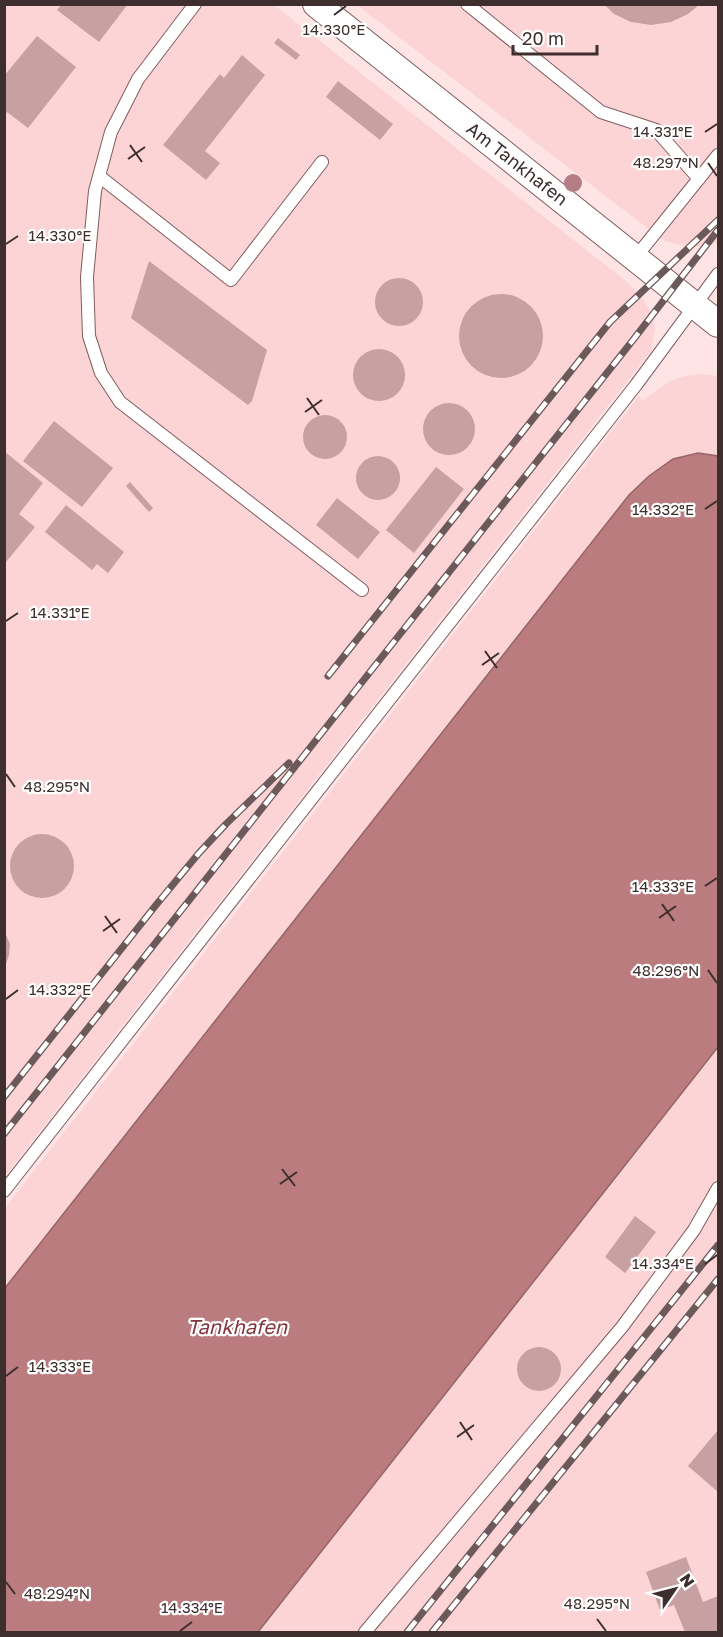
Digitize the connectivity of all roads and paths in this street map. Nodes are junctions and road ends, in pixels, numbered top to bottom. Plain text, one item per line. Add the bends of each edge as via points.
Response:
1 (195, 4) edge
2 (316, 4) edge
3 (467, 4) edge
4 (718, 155) edge
5 (322, 162) dead end
6 (99, 176) junction
7 (699, 179) junction
8 (635, 258) junction
9 (718, 274) edge
10 (694, 305) junction
11 (718, 324) edge
12 (362, 590) dead end
13 (718, 1188) edge
14 (4, 1191) edge
15 (365, 1632) edge

1 - 6 lane via 138,79 111,132
2 - 8 street, Am Tankhafen
3 - 7 lane via 601,112 656,130
4 - 7 lane
5 - 6 lane via 231,280
6 - 12 lane via 87,277 89,336 101,373 120,402
7 - 8 lane
8 - 10 street, Am Tankhafen
9 - 10 lane
10 - 11 street, Am Tankhafen
10 - 14 lane via 636,385
13 - 15 lane via 694,1230 622,1328

